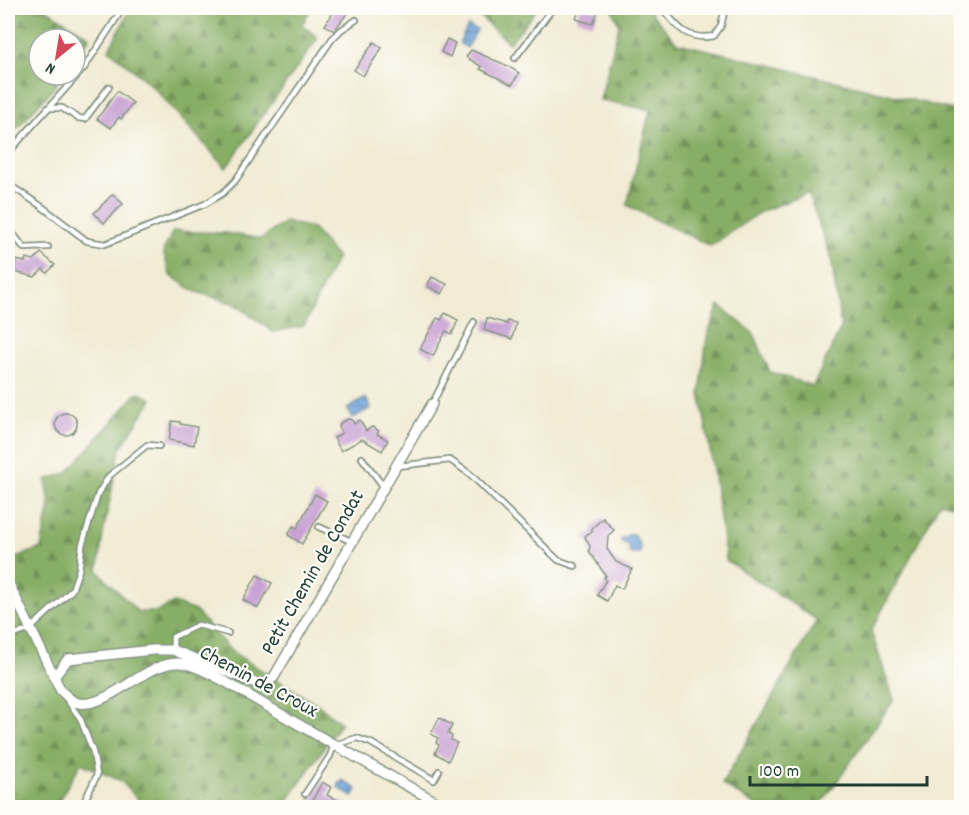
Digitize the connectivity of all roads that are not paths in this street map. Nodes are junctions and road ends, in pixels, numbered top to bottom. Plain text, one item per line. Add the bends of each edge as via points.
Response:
1 (123, 8) edge
2 (553, 8) edge
3 (662, 8) edge
4 (725, 8) edge
5 (356, 20) dead end
6 (515, 58) dead end
7 (110, 87) dead end
8 (48, 108) junction
9 (8, 153) edge
10 (8, 184) edge
11 (8, 227) edge
12 (48, 247) dead end
13 (474, 322) dead end
14 (432, 404) joint
15 (159, 446) dead end
16 (362, 458) dead end
17 (398, 466) junction
18 (384, 488) junction
19 (319, 527) dead end
20 (353, 542) junction
21 (575, 566) dead end
22 (8, 582) edge
23 (8, 628) edge
24 (30, 629) junction
25 (228, 633) dead end
26 (173, 650) junction
27 (54, 677) junction
28 (61, 691) junction
29 (334, 745) junction
30 (439, 771) dead end
31 (305, 795) dead end
32 (81, 807) edge
33 (447, 807) edge

1 - 8 lane via 84,68
2 - 6 lane
3 - 4 lane via 680,29 701,38 714,36
5 - 10 lane via 332,39 235,181 205,204 105,244 87,241
7 - 8 lane via 85,119 62,108
8 - 9 lane
11 - 12 lane via 24,248
13 - 14 lane
14 - 17 street, Petit Chemin de Condat
15 - 24 lane via 147,445 109,476 90,518 72,590
16 - 18 lane
17 - 18 street, Petit Chemin de Condat
17 - 21 lane via 450,460 470,474 558,560
18 - 20 street, Petit Chemin de Condat
19 - 20 lane
20 - 26 street, Petit Chemin de Condat via 273,677 263,686
22 - 24 street
23 - 24 lane via 17,634
24 - 27 street
25 - 26 lane via 198,625 173,637
26 - 27 street, Petit Chemin de Condat via 68,659
27 - 28 street
28 - 29 street, Chemin de Croux via 75,702 92,703 162,665 180,663 219,679
28 - 32 lane via 80,718 97,775
29 - 30 lane via 357,738 434,780
29 - 31 lane
29 - 33 street, Chemin de Croux

